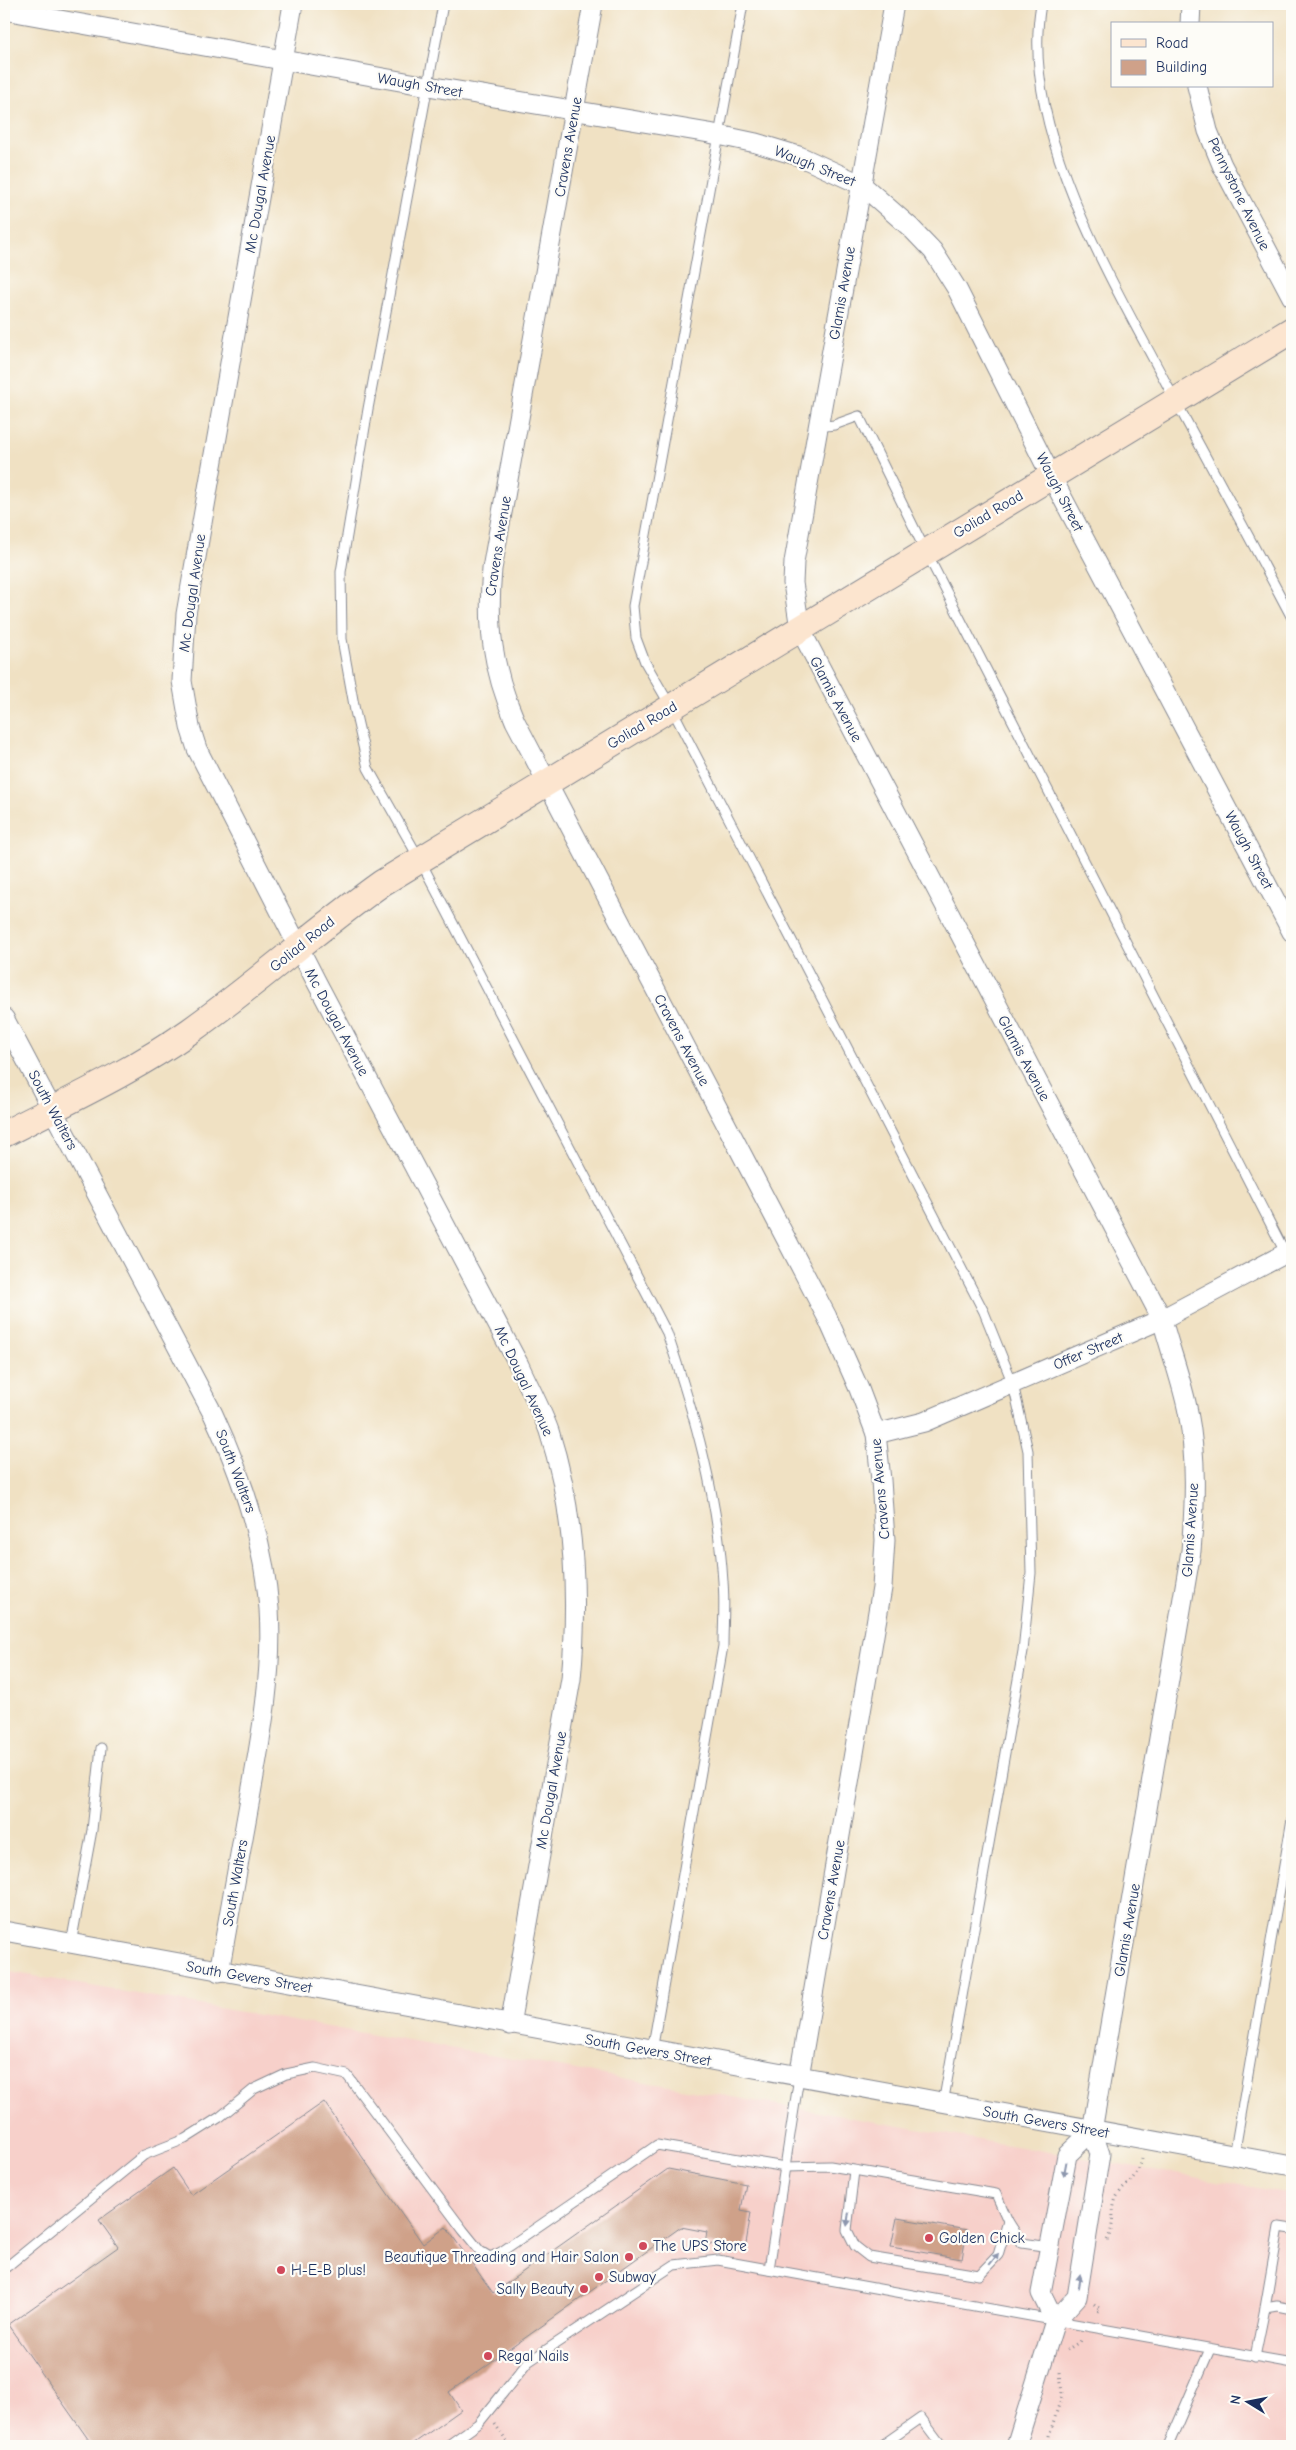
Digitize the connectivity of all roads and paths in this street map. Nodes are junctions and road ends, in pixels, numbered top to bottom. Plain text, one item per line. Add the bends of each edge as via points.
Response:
1 (293, 4) edge
2 (443, 4) edge
3 (593, 4) edge
4 (742, 4) edge
5 (894, 4) edge
6 (1041, 4) edge
7 (1191, 4) edge
8 (4, 10) edge
9 (1190, 22) edge
10 (283, 61) junction
11 (428, 86) junction
12 (1197, 88) edge
13 (574, 112) junction
14 (720, 136) junction
15 (862, 185) junction
16 (1292, 297) edge
17 (1292, 330) edge
18 (1176, 400) junction
19 (818, 427) junction
20 (1051, 476) junction
21 (926, 552) junction
22 (1292, 618) edge
23 (800, 629) junction
24 (671, 707) junction
25 (547, 782) junction
26 (420, 860) junction
27 (1292, 932) edge
28 (299, 947) junction
29 (4, 1018) edge
30 (52, 1109) junction
31 (4, 1134) edge
32 (1291, 1257) edge
33 (1162, 1320) junction
34 (1012, 1384) junction
35 (876, 1434) junction
36 (101, 1748) dead end
37 (1292, 1819) edge
38 (4, 1931) edge
39 (71, 1944) junction
40 (219, 1972) junction
41 (510, 2025) junction
42 (652, 2051) junction
43 (798, 2077) junction
44 (942, 2104) junction
45 (1092, 2131) junction
46 (1234, 2156) junction
47 (1292, 2166) edge
48 (785, 2167) junction
49 (854, 2171) junction
50 (1008, 2221) junction
51 (1292, 2229) edge
52 (1050, 2247) junction
53 (4, 2269) edge
54 (769, 2269) junction
55 (1264, 2308) junction
56 (1292, 2309) edge
57 (1055, 2321) junction
58 (1210, 2349) junction
59 (1255, 2356) junction
60 (1292, 2363) edge
61 (485, 2416) junction
62 (447, 2446) edge
63 (512, 2446) edge
64 (881, 2446) edge
65 (942, 2446) edge
66 (1016, 2446) edge
67 (1168, 2446) edge

1 - 10 street, Mc Dougal Avenue
2 - 11 lane
3 - 13 street, Cravens Avenue
4 - 14 lane
5 - 15 street, Glamis Avenue
6 - 18 lane via 1038,21 1040,80 1055,150 1103,264
7 - 9 street
8 - 10 street, Waugh Street
10 - 11 street, Waugh Street
10 - 28 street, Mc Dougal Avenue via 186,614 182,682 186,712 197,749
11 - 13 street, Waugh Street
11 - 26 lane via 341,572 342,639 368,768
12 - 16 street, Pennystone Avenue via 1208,131 1222,165
13 - 14 street, Waugh Street
13 - 25 street, Cravens Avenue via 492,568 489,604 491,644 505,698
14 - 15 street, Waugh Street via 798,156
14 - 24 lane via 633,606 636,638 645,662
15 - 19 street, Glamis Avenue
15 - 20 street, Waugh Street via 933,251 957,289
17 - 18 main road, Goliad Road
18 - 20 main road, Goliad Road
18 - 22 lane
19 - 21 lane via 859,416
19 - 23 street, Glamis Avenue via 794,562 793,584
20 - 21 main road, Goliad Road
20 - 27 street, Waugh Street
21 - 23 main road, Goliad Road
21 - 32 lane
23 - 24 main road, Goliad Road
23 - 33 street, Glamis Avenue
24 - 25 main road, Goliad Road
24 - 34 lane via 984,1312
25 - 26 main road, Goliad Road
25 - 35 street, Cravens Avenue via 827,1317
26 - 28 main road, Goliad Road via 336,916
26 - 42 lane via 667,1333 689,1399 712,1492 724,1582 723,1646
28 - 30 main road, Goliad Road via 189,1032
28 - 41 street, Mc Dougal Avenue via 519,1365 548,1430 570,1520 576,1573 571,1679
29 - 30 street, South Walters
30 - 31 main road, Goliad Road
30 - 40 street, South Walters via 214,1414 235,1460 263,1558 270,1660 265,1711
32 - 33 street, Offer Street
33 - 34 street, Offer Street
33 - 45 street, Glamis Avenue via 1188,1412 1195,1505 1191,1551
34 - 35 street, Offer Street via 924,1422
34 - 44 lane via 1028,1451 1031,1573 1023,1651
35 - 43 street, Cravens Avenue via 885,1540 882,1588
36 - 39 lane via 92,1830
37 - 46 lane
38 - 39 street, South Gevers Street
39 - 40 street, South Gevers Street
40 - 41 street, South Gevers Street
41 - 42 street, South Gevers Street
42 - 43 street, South Gevers Street
43 - 44 street, South Gevers Street
43 - 48 lane
44 - 45 street, South Gevers Street
45 - 46 street, South Gevers Street
45 -> 52 street via 1067,2156
57 -> 45 street via 1077,2297 1100,2154
46 - 47 street, South Gevers Street
48 - 49 lane via 830,2166
48 - 53 lane via 657,2145 490,2257 480,2251 463,2230 347,2075 315,2068 286,2074 254,2089 220,2117 192,2134 144,2155
48 - 54 lane
49 - 50 lane via 996,2194
49 -> 50 lane via 847,2230 855,2246 869,2257 979,2275 998,2255
50 - 52 lane via 1022,2243
51 - 55 lane via 1279,2227
52 - 57 street via 1041,2293
54 - 57 lane
54 - 61 lane via 718,2260 674,2265 528,2362
55 - 56 lane
55 - 59 lane
57 - 58 lane
57 - 66 street
58 - 59 lane
58 - 67 lane
59 - 60 lane
61 - 62 lane
61 - 63 path
64 - 65 lane via 921,2418

